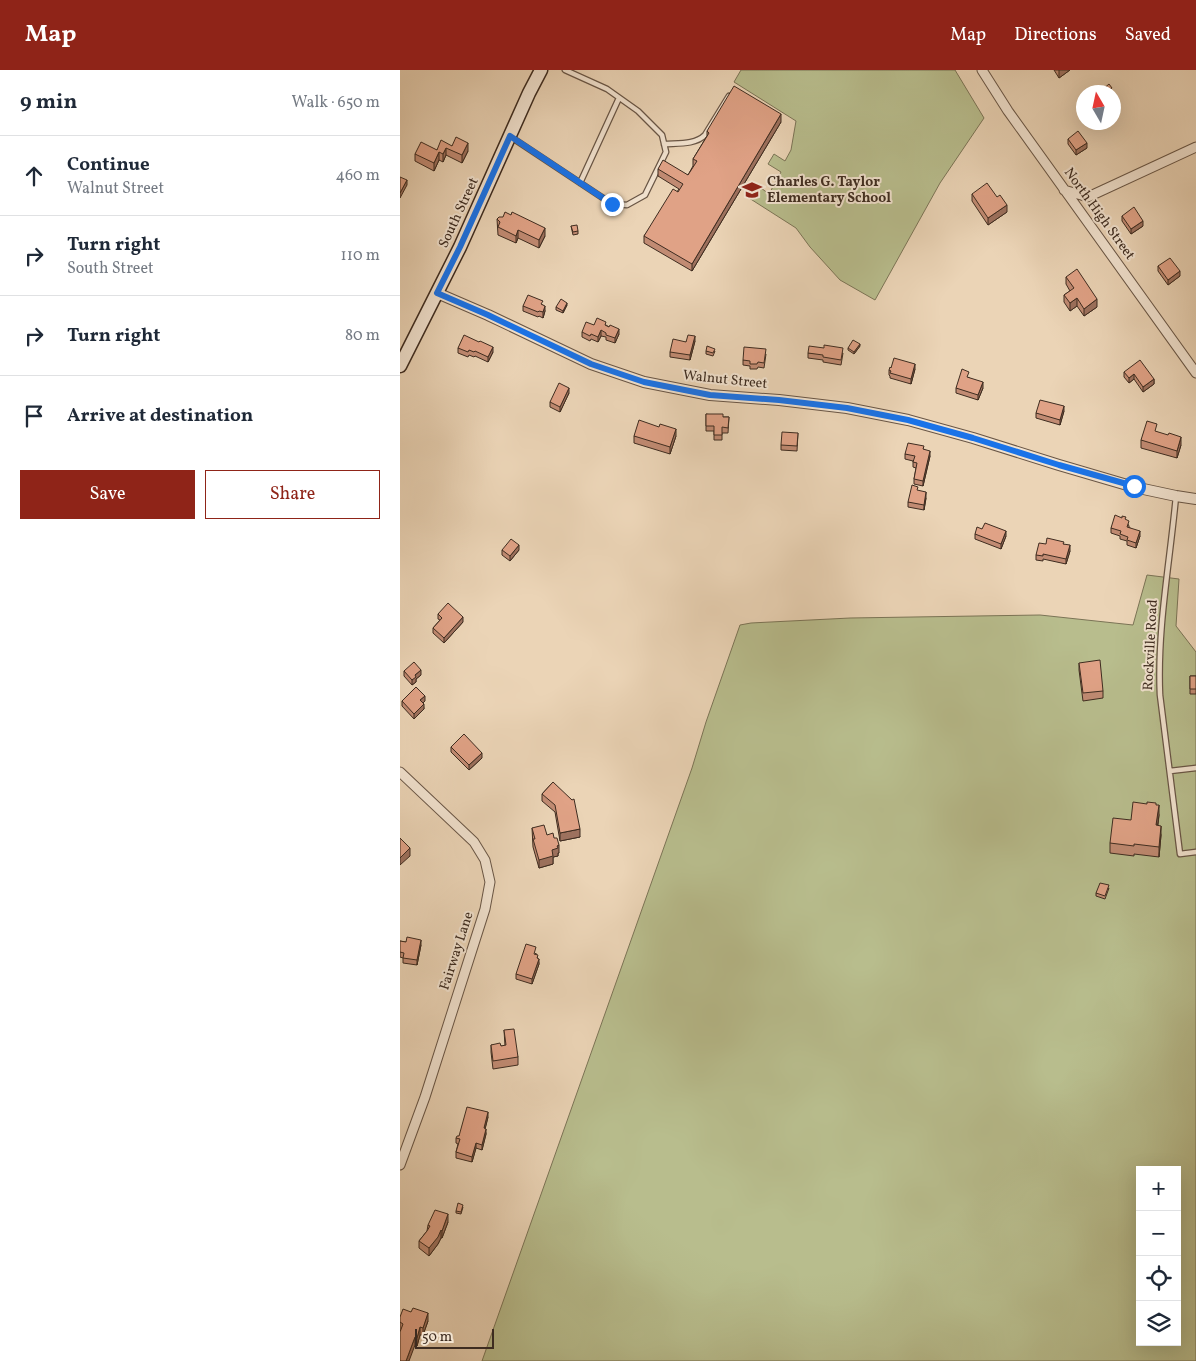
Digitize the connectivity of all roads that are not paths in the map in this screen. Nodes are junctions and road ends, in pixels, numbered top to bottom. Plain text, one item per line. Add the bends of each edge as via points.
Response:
1 (541, 70) edge
2 (565, 70) edge
3 (982, 70) edge
4 (730, 94) edge
5 (619, 98) junction
6 (510, 136) junction
7 (664, 144) junction
8 (1196, 148) edge
9 (580, 183) junction
10 (1064, 190) junction
11 (437, 293) junction
12 (400, 366) edge
13 (1196, 373) edge
14 (1176, 496) junction
15 (1196, 498) edge
16 (1196, 768) edge
17 (1170, 771) junction
18 (400, 772) edge
19 (1196, 852) edge
20 (400, 1165) edge

1 - 6 main road, South Street
2 - 5 lane
3 - 10 street, North High Street
4 - 7 lane via 702,138
5 - 7 lane via 638,111 662,135
5 - 9 lane
6 - 9 lane
6 - 11 main road, South Street
7 - 9 lane via 666,152 645,195 627,205 612,204
8 - 10 street via 1088,197
10 - 13 street, North High Street
11 - 12 main road, South Street
11 - 14 street, Walnut Street via 591,364 644,382 710,395 847,408 908,420
14 - 15 street, Walnut Street
14 - 17 lane, Rockville Road via 1160,676
16 - 17 lane
17 - 19 lane, Rockville Road via 1180,854
18 - 20 street, Fairway Lane via 474,842 485,860 490,882 485,909

